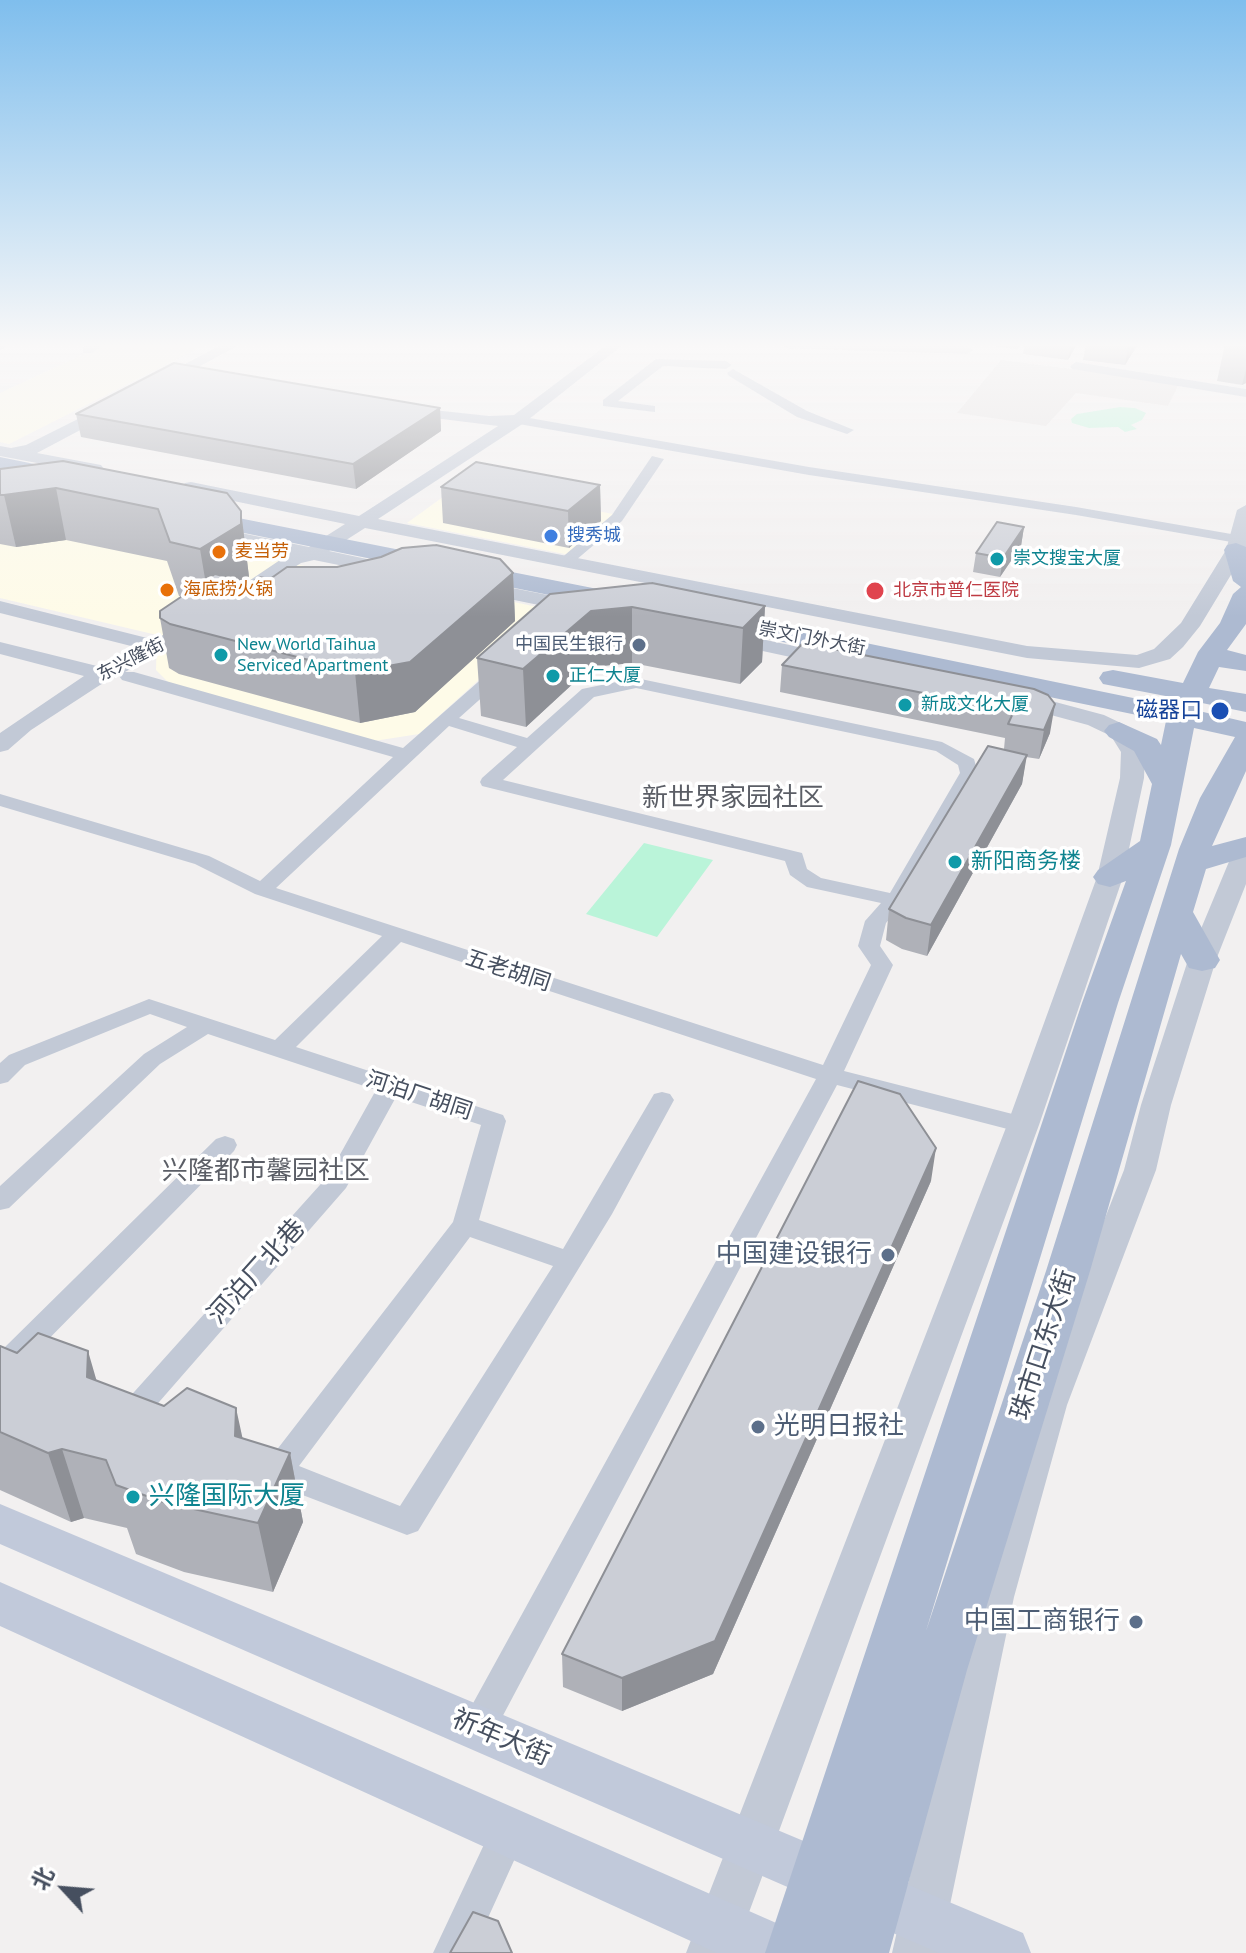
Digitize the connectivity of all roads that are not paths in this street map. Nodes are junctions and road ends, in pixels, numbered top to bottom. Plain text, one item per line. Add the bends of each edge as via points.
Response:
1 (55, 435) edge
2 (495, 435) edge
3 (604, 435) edge
4 (3, 456) edge
5 (657, 459) dead end
6 (0, 477) edge
7 (111, 479) edge
8 (78, 493) edge
9 (168, 504) joint
10 (1246, 510) edge
11 (337, 537) junction
12 (1236, 545) junction
13 (566, 570) junction
14 (1246, 581) edge
15 (1246, 594) edge
16 (572, 606) junction
17 (0, 607) edge
18 (634, 612) joint
19 (696, 624) joint
20 (549, 627) edge
21 (807, 638) junction
22 (158, 647) junction
23 (0, 648) edge
24 (1212, 652) junction
25 (0, 657) edge
26 (515, 658) edge
27 (1139, 662) junction
28 (848, 663) junction
29 (1246, 663) edge
30 (1039, 666) junction
31 (128, 676) junction
32 (97, 677) junction
33 (1086, 684) junction
34 (1246, 703) edge
35 (1186, 705) junction
36 (448, 720) junction
37 (1119, 731) junction
38 (1246, 731) edge
39 (527, 744) junction
40 (0, 745) edge
41 (406, 755) junction
42 (1236, 760) edge
43 (0, 764) edge
44 (1169, 774) junction
45 (0, 800) edge
46 (1246, 850) edge
47 (1173, 854) junction
48 (1110, 877) junction
49 (262, 890) junction
50 (896, 900) junction
51 (1177, 913) junction
52 (396, 935) junction
53 (1202, 960) junction
54 (206, 1025) junction
55 (280, 1049) junction
56 (6, 1064) edge
57 (830, 1075) junction
58 (390, 1087) junction
59 (662, 1100) dead end
60 (1023, 1125) junction
61 (225, 1145) dead end
62 (0, 1201) edge
63 (465, 1225) junction
64 (569, 1261) junction
65 (7, 1354) edge
66 (41, 1368) edge
67 (109, 1397) edge
68 (136, 1409) junction
69 (164, 1421) edge
70 (249, 1459) edge
71 (277, 1472) junction
72 (0, 1523) edge
73 (0, 1603) edge
74 (478, 1728) junction
75 (509, 1832) junction
76 (751, 1845) junction
77 (823, 1876) junction
78 (873, 1897) junction
79 (920, 1936) edge
80 (715, 1940) edge
81 (452, 1953) edge
82 (779, 1953) edge
83 (796, 1953) edge
84 (858, 1953) edge
85 (1003, 1953) edge

1 - 4 street
2 - 11 street
3 - 12 street via 1076,511
4 - 7 main road
5 - 13 street via 617,518
6 - 8 main road
9 - 11 main road, 崇文门外大街
9 - 11 street, 崇文门外大街
10 - 12 street
11 - 13 main road, 崇文门外大街
11 - 16 street, 崇文门外大街
11 - 18 main road, 崇文门外大街
11 - 22 street, 东兴隆街
11 - 31 street, 东兴隆街 via 310,562
12 - 14 main road
12 - 27 street via 1176,643
13 - 27 street, 崇文门外大街 via 1027,652
13 - 30 main road, 崇文门外大街
15 - 24 main road, 珠市口东大街
16 - 18 street, 崇文门外大街
16 - 20 street
17 - 22 street
19 - 21 main road, 崇文门外大街
19 - 28 street, 崇文门外大街
21 - 28 main road
21 - 33 main road, 崇文门外大街
22 - 32 street, 东兴隆街
23 - 32 street
24 - 29 main road
24 - 35 main road, 珠市口东大街
25 - 32 street
26 - 36 street
27 - 30 main road via 1111,668
28 - 37 street, 崇文门外大街 via 1071,712
30 - 33 main road, 崇文门外大街
31 - 41 street
31 - 43 street, 东兴隆街
32 - 40 street, 东兴隆街
33 - 35 main road, 崇文门外大街
34 - 35 main road, 崇文门外大街
35 - 38 main road, 崇文门外大街
35 - 44 main road, 珠市口东大街
36 - 39 street
36 - 41 street
37 - 44 main road via 1146,745
37 - 48 street via 1133,752 1132,778
39 - 50 street via 489,782 795,857 797,871 814,883
39 - 50 street via 588,693 636,683 942,747 967,763 969,773
41 - 49 street
42 - 44 main road via 1184,761
42 - 47 main road, 珠市口东大街
44 - 47 main road, 珠市口东大街
45 - 49 street, 五老胡同 via 202,860
46 - 47 main road
46 - 53 street, 珠市口东大街
47 - 48 main road
47 - 51 main road, 珠市口东大街
47 - 77 main road, 珠市口东大街 via 1100,1003
48 - 60 street
49 - 52 street, 五老胡同
50 - 57 street via 876,921 869,946 882,965
51 - 53 main road
51 - 78 main road, 珠市口东大街
52 - 55 street
52 - 57 street, 五老胡同
53 - 79 street, 珠市口东大街 via 1140,1170 1049,1405 994,1597
54 - 55 street, 河泊厂胡同
54 - 56 street, 河泊厂胡同 via 149,1006
54 - 62 street via 152,1059
55 - 58 street, 河泊厂胡同
57 - 60 street, 五老胡同
57 - 74 street
58 - 63 street, 河泊厂胡同 via 494,1121
58 - 68 street, 河泊厂北巷 via 337,1182
59 - 64 street
60 - 76 street
61 - 65 street
63 - 64 street
63 - 71 street, 河泊厂胡同
64 - 71 street via 407,1522
65 - 66 street
67 - 68 street
68 - 69 street
70 - 71 street
72 - 74 main road, 祈年大街
73 - 75 main road
74 - 76 main road, 祈年大街
75 - 80 main road
75 - 81 street
76 - 77 main road, 祈年大街
76 - 80 street
77 - 78 main road, 祈年大街
77 - 83 main road, 珠市口东大街
78 - 79 main road, 祈年大街
78 - 84 main road, 珠市口东大街
79 - 85 main road, 祈年大街
80 - 82 main road

